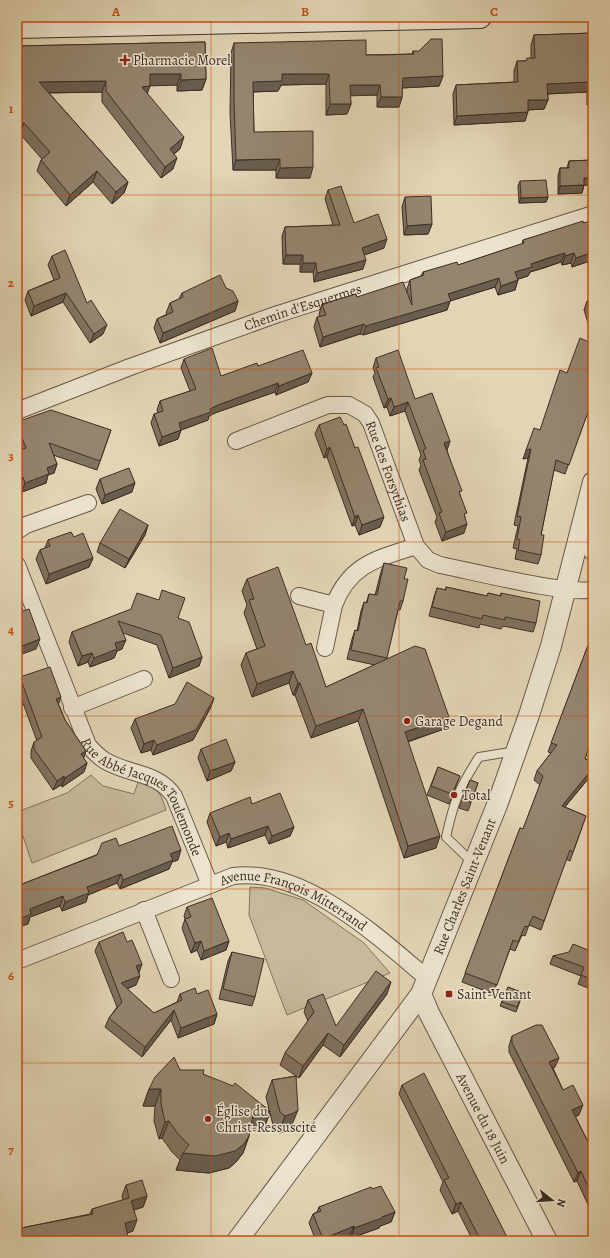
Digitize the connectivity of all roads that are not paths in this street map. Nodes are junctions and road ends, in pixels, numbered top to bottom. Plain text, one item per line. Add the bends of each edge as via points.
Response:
1 (480, 17) edge
2 (303, 19) edge
3 (17, 27) edge
4 (593, 214) edge
5 (17, 411) edge
6 (236, 441) dead end
7 (593, 482) edge
8 (88, 503) dead end
9 (17, 531) edge
10 (579, 531) junction
11 (416, 546) junction
12 (593, 553) edge
13 (17, 565) edge
14 (593, 589) edge
15 (565, 590) junction
16 (299, 596) dead end
17 (334, 604) junction
18 (325, 648) dead end
19 (144, 679) dead end
20 (72, 708) junction
21 (517, 750) junction
22 (474, 864) junction
23 (210, 885) junction
24 (144, 910) junction
25 (17, 961) edge
26 (171, 979) dead end
27 (425, 986) junction
28 (237, 1241) edge
29 (547, 1241) edge

1 - 2 main road
2 - 3 main road
4 - 5 street, Chemin d'Esquermes via 278,314
6 - 11 street, Rue des Forsythias via 328,405 349,405 357,409 365,414 371,423
7 - 10 street, Rue Charles Saint-Venant
8 - 9 street via 26,525
10 - 12 street
10 - 15 street, Rue Charles Saint-Venant
11 - 15 street, Rue des Forsythias via 428,560 440,565
11 - 17 street via 364,565 348,579
13 - 20 street, Rue Abbé Jacques Toulemonde
14 - 15 street, Rue des Forsythias
15 - 21 street, Rue Charles Saint-Venant via 540,684
16 - 17 street
17 - 18 street
19 - 20 street
20 - 23 street, Rue Abbé Jacques Toulemonde via 88,745 103,760 153,777 169,788
21 - 22 street, Rue Charles Saint-Venant
21 - 22 lane via 479,757 460,787 453,805 446,837
22 - 27 street, Rue Charles Saint-Venant
23 - 24 street, Avenue François Mitterrand
23 - 27 street, Avenue François Mitterrand via 233,876 255,875 295,886 342,911
24 - 25 street, Avenue François Mitterrand
24 - 26 street
27 - 28 street, Rue Charles Saint-Venant
27 - 29 street, Avenue du 18 Juin via 429,1013

